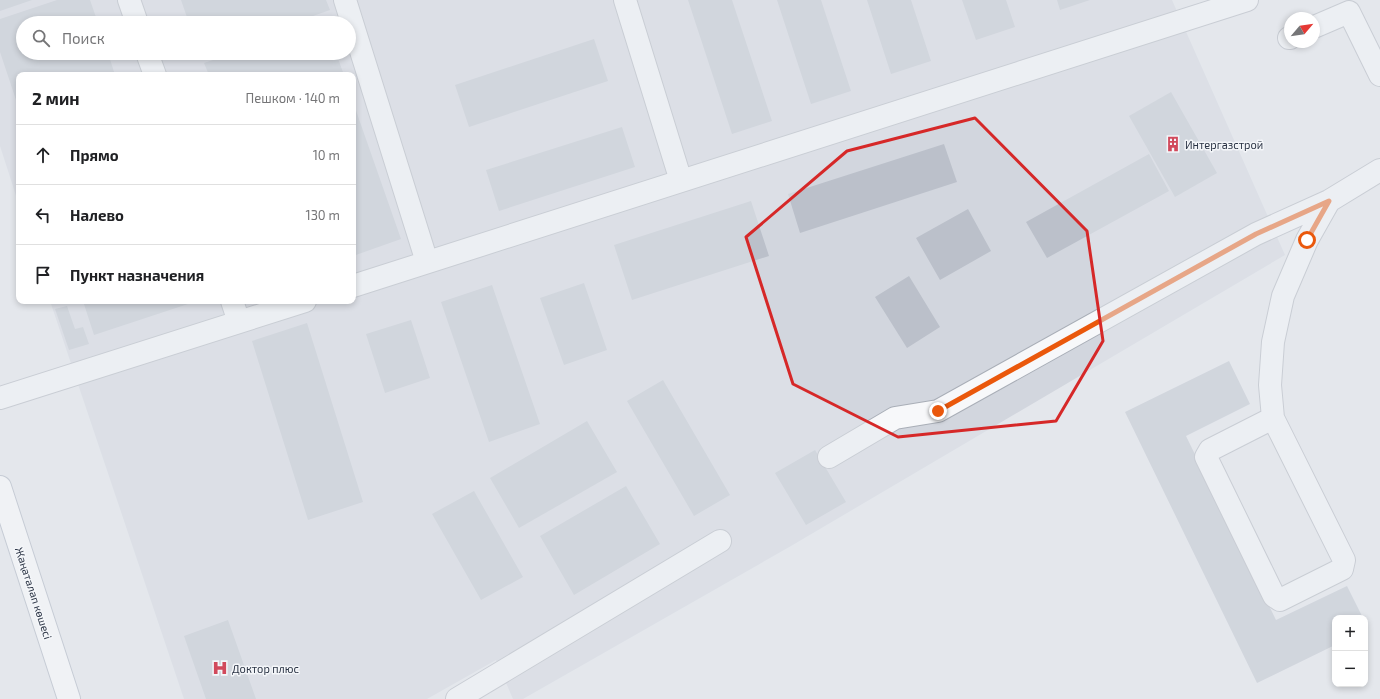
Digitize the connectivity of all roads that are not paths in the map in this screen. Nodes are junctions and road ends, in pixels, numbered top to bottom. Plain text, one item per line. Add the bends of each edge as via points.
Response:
1 (129, 0) edge
2 (346, 0) edge
3 (625, 0) edge
4 (1247, 0) edge
5 (135, 16) edge
6 (351, 16) edge
7 (1320, 24) edge
8 (356, 32) edge
9 (150, 60) edge
10 (154, 72) edge
11 (1380, 75) edge
12 (1380, 170) edge
13 (681, 181) junction
14 (1329, 201) junction
15 (427, 262) junction
16 (356, 285) edge
17 (233, 304) edge
18 (296, 304) edge
19 (239, 322) junction
20 (0, 398) edge
21 (1273, 418) junction
22 (829, 457) dead end
23 (0, 486) edge
24 (720, 541) dead end
25 (69, 699) edge
26 (457, 699) edge

1 - 5 street
2 - 6 street
3 - 13 street
4 - 13 street
7 - 11 street via 1349,12
8 - 15 street
9 - 10 street
12 - 14 street
13 - 15 street
14 - 21 street via 1307,240 1283,296 1272,342 1270,385
14 - 22 street via 1256,234 938,411 895,418
15 - 16 street
17 - 19 street
18 - 19 street
19 - 20 street
21 - 21 street via 1210,450 1206,457 1274,596 1280,600 1342,569 1344,560
23 - 25 main road, Жаңаталап көшесі
24 - 26 street

